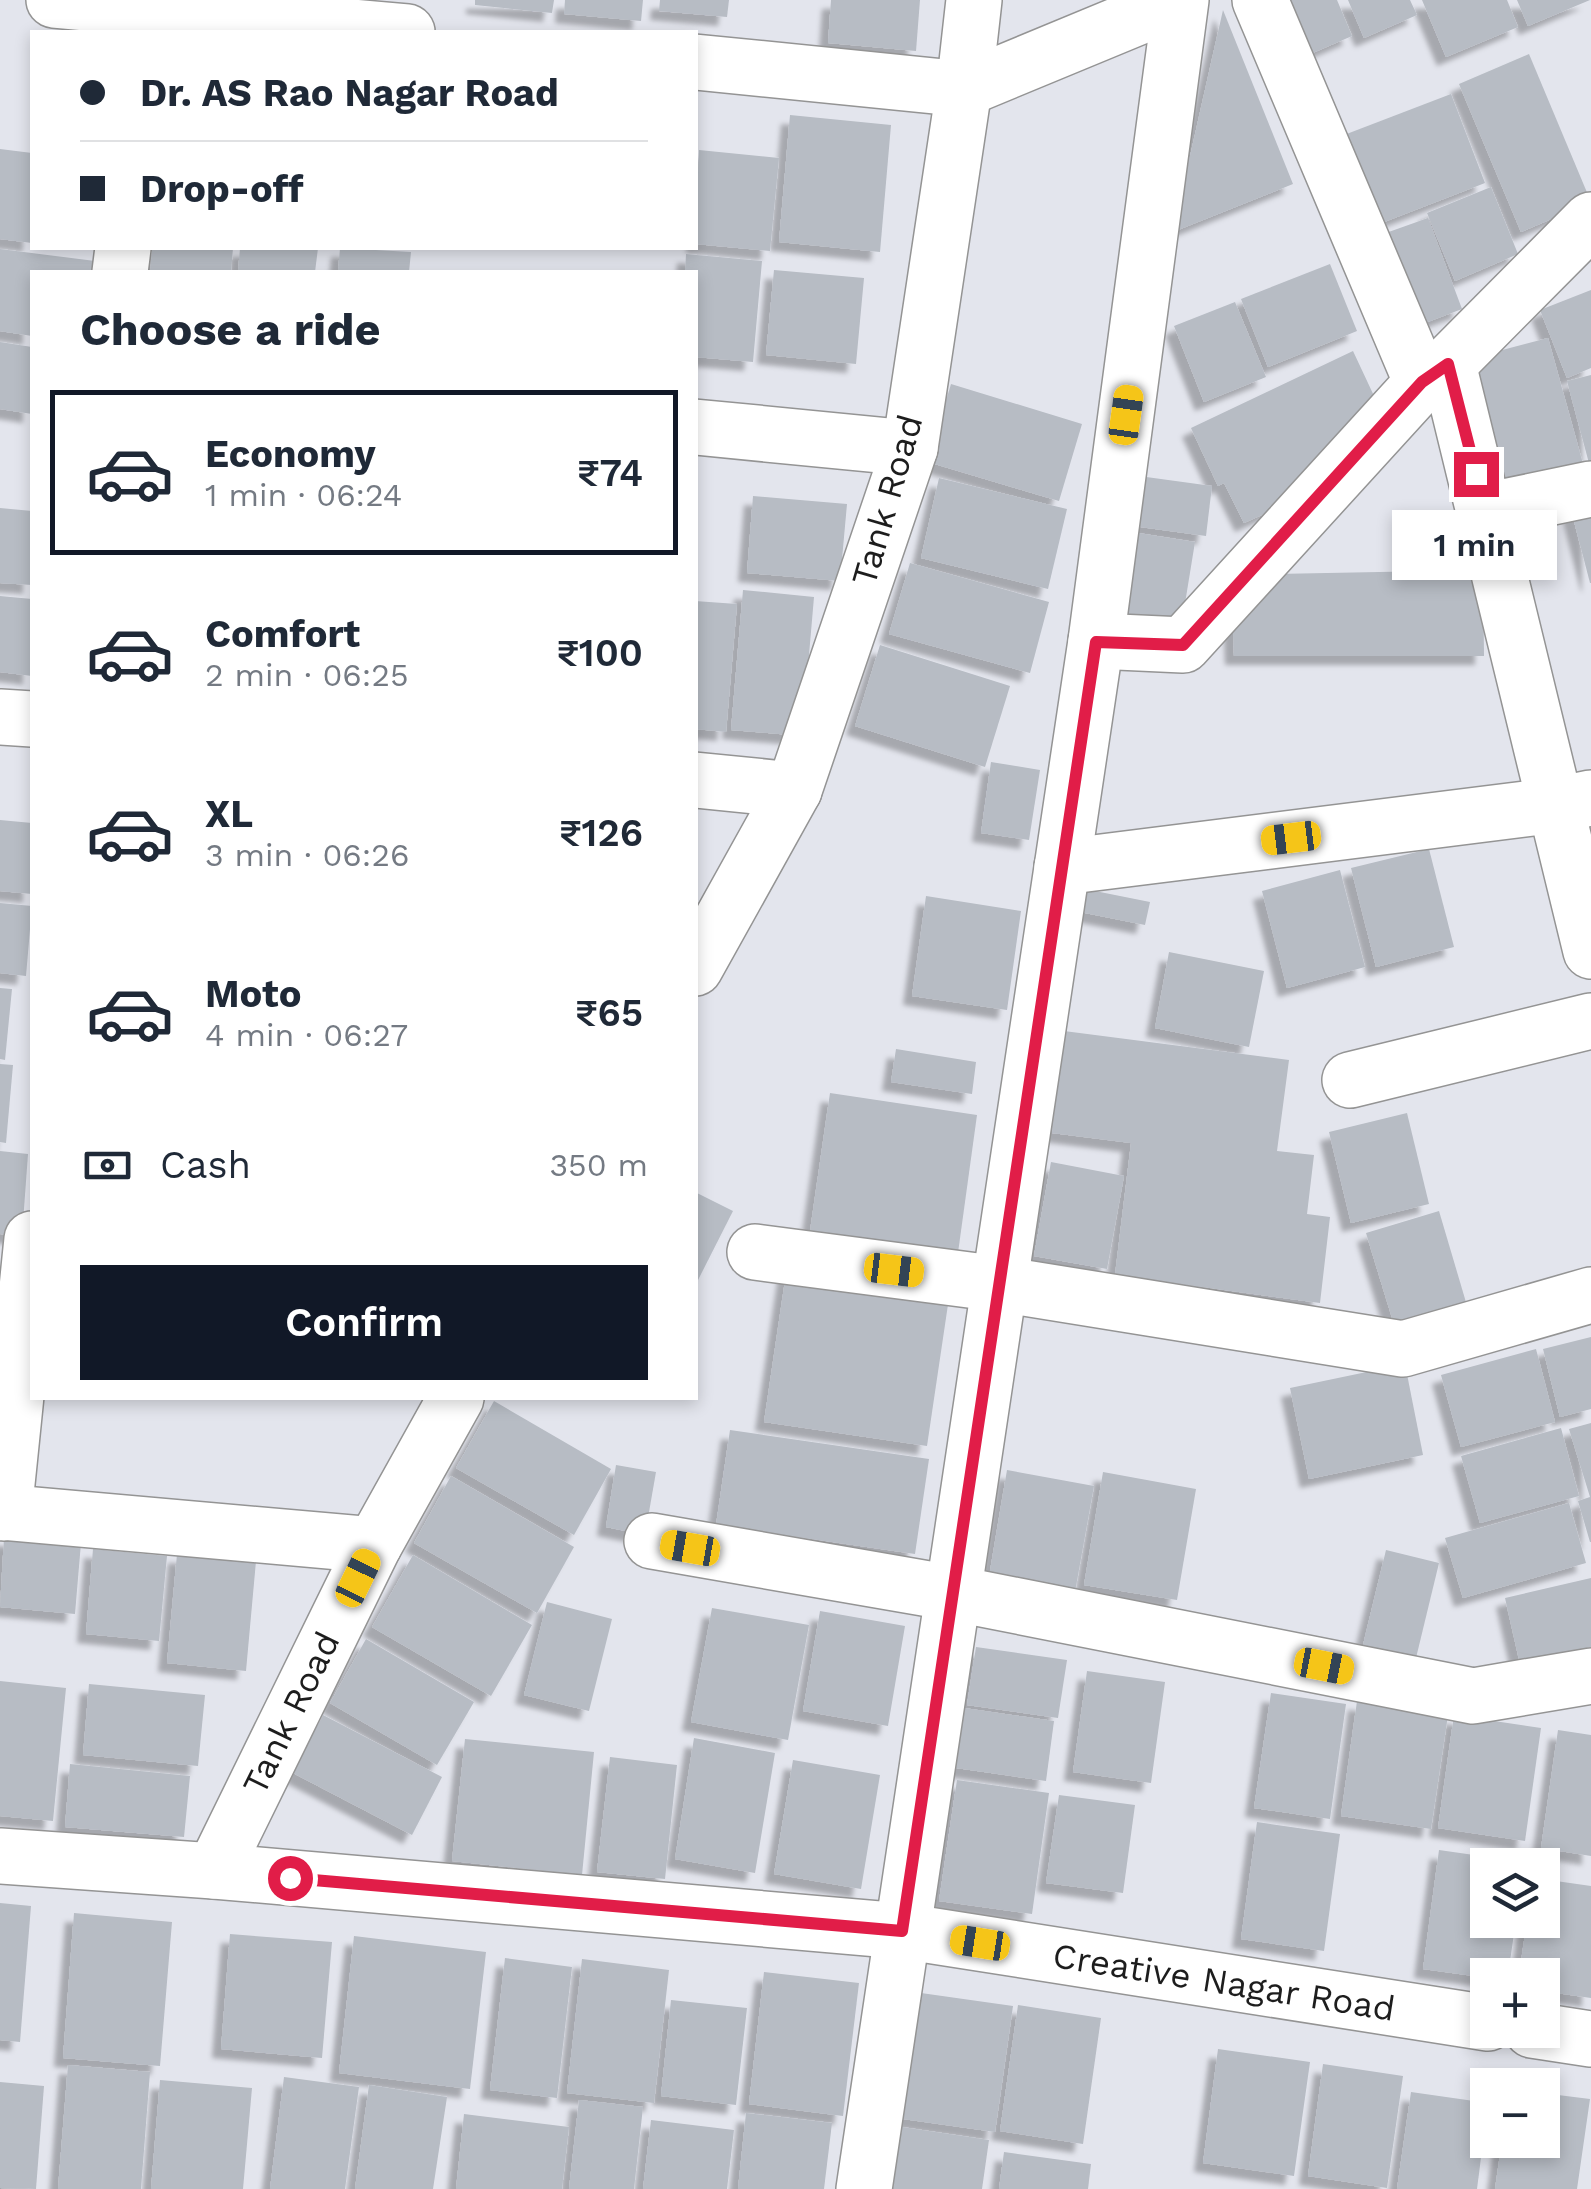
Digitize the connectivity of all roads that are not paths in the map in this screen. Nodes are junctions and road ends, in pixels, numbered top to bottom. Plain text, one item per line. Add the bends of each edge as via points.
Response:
1 (54, 0) edge
2 (974, 0) edge
3 (1180, 0) edge
4 (1260, 0) edge
5 (145, 19) edge
6 (368, 30) edge
7 (698, 62) edge
8 (964, 89) junction
9 (1591, 220) edge
10 (1435, 373) junction
11 (698, 427) edge
12 (910, 448) junction
13 (1591, 489) edge
14 (1485, 511) junction
15 (1096, 642) junction
16 (0, 717) edge
17 (30, 720) edge
18 (698, 780) edge
19 (794, 790) junction
20 (1574, 802) edge
21 (1062, 866) junction
22 (1591, 951) edge
23 (698, 963) edge
24 (1591, 1021) edge
25 (1350, 1080) dead end
26 (754, 1252) dead end
27 (30, 1257) edge
28 (1000, 1284) junction
29 (1591, 1294) edge
30 (455, 1400) edge
31 (2, 1513) edge
32 (652, 1541) dead end
33 (374, 1545) junction
34 (952, 1593) junction
35 (1591, 1676) edge
36 (0, 1856) edge
37 (214, 1871) junction
38 (902, 1931) junction
39 (1470, 2020) edge
40 (1560, 2034) edge
41 (1591, 2039) edge
42 (864, 2189) edge

1 - 5 street
2 - 8 street, Tank Road
3 - 8 street
3 - 15 street
4 - 10 street
5 - 6 street
7 - 8 street
8 - 12 street, Tank Road
9 - 10 street
10 - 14 street
10 - 15 street via 1183,645
11 - 12 street
12 - 19 street, Tank Road
13 - 14 street
14 - 20 street
15 - 21 street
16 - 17 street
18 - 19 street
19 - 23 street, Tank Road
20 - 21 street
20 - 22 street
21 - 28 street
24 - 25 street
26 - 28 street
27 - 31 street
28 - 29 street via 1403,1349
28 - 34 street
30 - 33 street, Tank Road
31 - 33 street
32 - 34 street
33 - 37 street, Tank Road
34 - 35 street via 1474,1696
34 - 38 street
36 - 37 street, Creative Nagar Road
37 - 38 street, Creative Nagar Road
38 - 39 street, Creative Nagar Road
38 - 42 street
40 - 41 street

